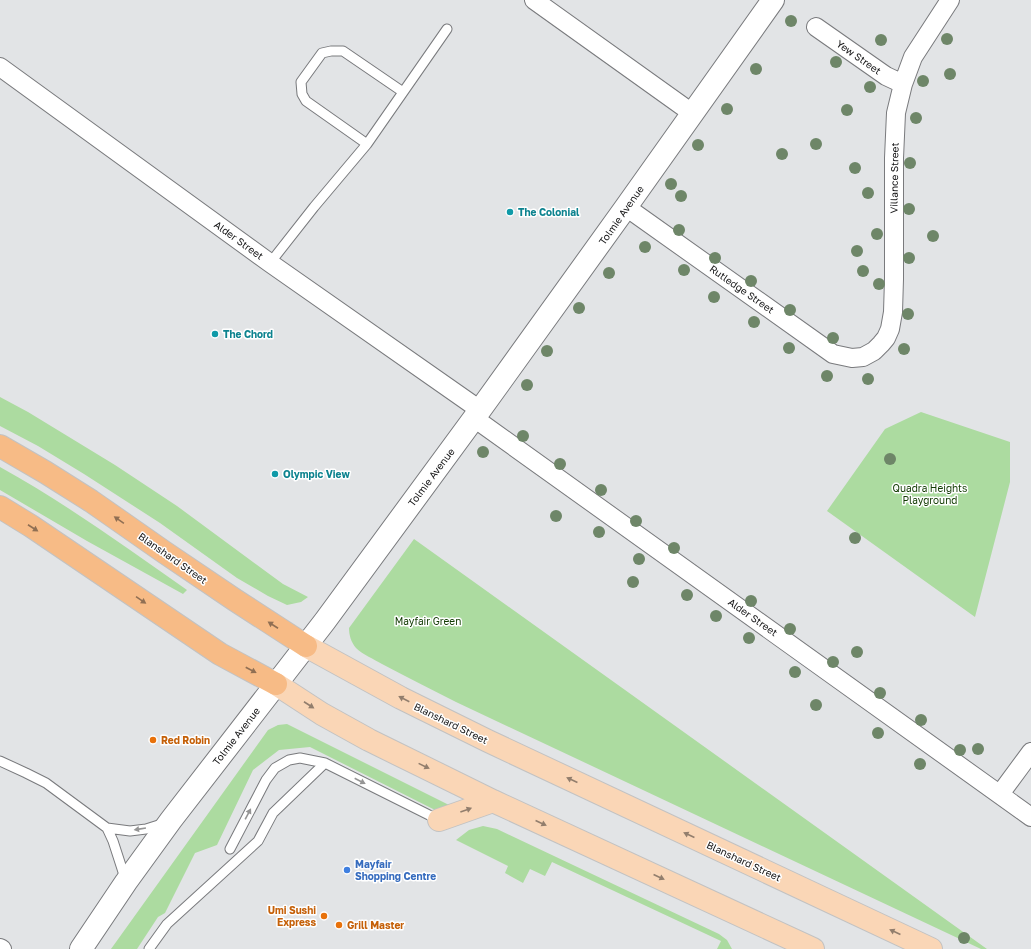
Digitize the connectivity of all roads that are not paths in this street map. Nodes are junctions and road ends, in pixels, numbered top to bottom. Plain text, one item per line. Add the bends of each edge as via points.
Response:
1 (534, 0) edge
2 (773, 0) edge
3 (950, 0) edge
4 (816, 28) dead end
5 (447, 29) dead end
6 (0, 67) edge
7 (903, 84) junction
8 (403, 92) junction
9 (692, 113) junction
10 (367, 144) junction
11 (626, 207) junction
12 (270, 263) junction
13 (863, 357) joint
14 (477, 414) junction
15 (0, 446) edge
16 (0, 507) edge
17 (306, 646) junction
18 (276, 684) junction
19 (1031, 752) edge
20 (0, 762) edge
21 (325, 763) junction
22 (1000, 794) junction
23 (494, 801) junction
24 (1031, 817) edge
25 (171, 820) junction
26 (439, 820) joint
27 (107, 828) junction
28 (230, 848) dead end
29 (126, 882) junction
30 (81, 949) edge
31 (149, 949) edge
32 (813, 949) edge
33 (931, 949) edge

1 - 9 street
2 - 9 street, Tolmie Avenue
3 - 7 street, Villance Street via 913,57
4 - 7 street, Yew Street via 886,76
5 - 8 lane
6 - 12 street, Alder Street
7 - 13 street, Villance Street via 896,113 894,158 893,312 886,338 874,351
8 - 10 lane
8 - 10 lane via 343,51 331,50 322,53 301,82 302,94 306,101
9 - 11 street, Tolmie Avenue
10 - 12 lane
11 - 13 street, Rutledge Street via 833,354 852,358
11 - 14 street, Tolmie Avenue
12 - 14 street, Alder Street
14 - 17 street, Tolmie Avenue
14 - 22 street, Alder Street
17 -> 15 highway, Blanshard Street via 91,501
16 -> 18 highway via 220,654
17 - 18 street, Tolmie Avenue
33 -> 17 main road, Blanshard Street via 488,741 401,698
18 -> 23 main road via 369,740
18 - 25 street, Tolmie Avenue
19 - 22 street
20 - 27 lane via 46,783
21 -> 26 lane
28 -> 21 lane via 275,768 289,760 300,758
21 - 31 lane via 272,813 258,840 167,924
22 - 24 street, Alder Street
26 -> 23 main road
23 -> 32 main road
25 -> 27 lane via 146,829 130,831
25 - 29 street, Tolmie Avenue
27 - 29 lane
29 - 30 street, Tolmie Avenue

